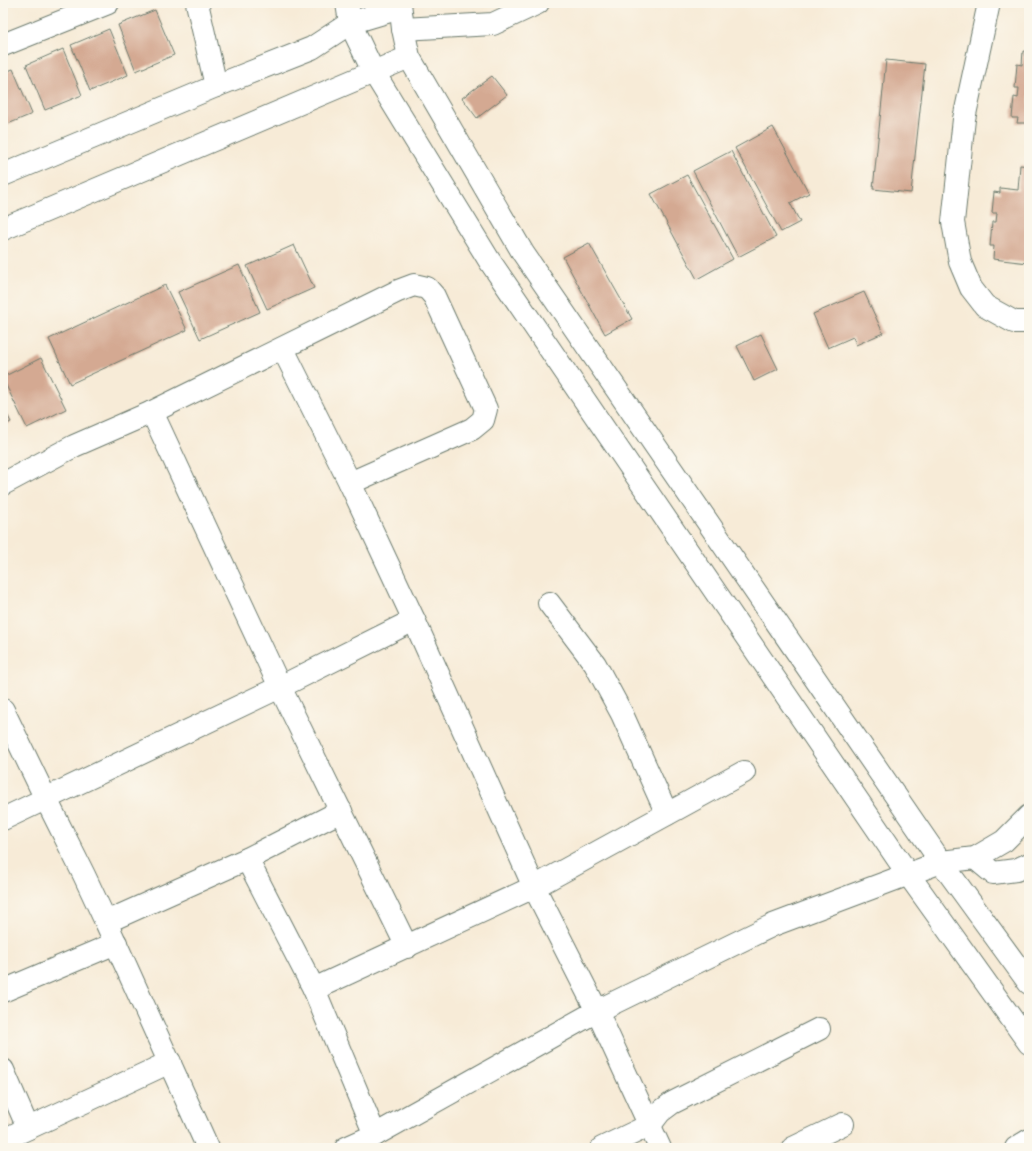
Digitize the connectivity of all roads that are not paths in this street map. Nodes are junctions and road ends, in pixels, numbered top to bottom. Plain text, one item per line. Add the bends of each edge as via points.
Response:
1 (108, 3) edge
2 (197, 3) edge
3 (538, 3) edge
4 (989, 3) edge
5 (400, 5) edge
6 (348, 13) edge
7 (403, 29) junction
8 (3, 45) edge
9 (409, 57) junction
10 (373, 71) junction
11 (216, 86) junction
12 (3, 175) edge
13 (3, 229) edge
14 (1029, 322) edge
15 (283, 348) junction
16 (152, 412) junction
17 (350, 483) junction
18 (3, 484) edge
19 (550, 603) dead end
20 (414, 620) junction
21 (280, 687) junction
22 (3, 710) edge
23 (744, 772) dead end
24 (46, 799) junction
25 (341, 811) junction
26 (667, 814) junction
27 (1029, 816) edge
28 (3, 820) edge
29 (975, 858) junction
30 (247, 859) junction
31 (941, 862) junction
32 (1029, 864) edge
33 (908, 874) junction
34 (534, 887) junction
35 (106, 922) junction
36 (116, 943) junction
37 (407, 947) junction
38 (1029, 983) edge
39 (314, 989) junction
40 (3, 991) edge
41 (597, 1011) junction
42 (819, 1029) dead end
43 (1029, 1043) edge
44 (170, 1062) junction
45 (3, 1070) edge
46 (843, 1124) dead end
47 (650, 1125) junction
48 (28, 1128) junction
49 (375, 1135) junction
50 (3, 1140) edge
51 (1029, 1140) edge
52 (208, 1148) edge
53 (346, 1148) edge
54 (602, 1148) edge
55 (660, 1148) edge
56 (793, 1148) edge
57 (1016, 1148) edge

1 - 8 street
2 - 11 street
3 - 7 street via 493,24
4 - 14 street via 964,119 953,222 960,262 971,288 985,306 1014,322
5 - 6 street
5 - 7 street
6 - 10 street
6 - 11 street via 312,48
7 - 9 street
9 - 10 street
9 - 31 street via 522,253
10 - 13 street
10 - 33 street via 489,260
11 - 12 street
15 - 16 street
15 - 17 street
15 - 17 street via 414,285 427,288 434,296 486,409 483,420 472,429
16 - 18 street via 74,446
16 - 21 street
17 - 20 street
19 - 26 street via 595,664 622,714
20 - 21 street
20 - 34 street
21 - 24 street
21 - 25 street
22 - 24 street
23 - 26 street
24 - 28 street
24 - 35 street
25 - 30 street
25 - 37 street
26 - 34 street
27 - 29 street via 1004,841
29 - 31 street
29 - 32 street via 993,873 1016,870
30 - 35 street
30 - 39 street
31 - 33 street
31 - 38 street
33 - 41 street via 773,925
33 - 43 street
34 - 37 street
34 - 41 street
35 - 36 street
36 - 40 street
36 - 44 street
37 - 39 street
39 - 49 street
41 - 47 street
41 - 49 street
42 - 47 street via 672,1103 660,1112
44 - 48 street
44 - 52 street
45 - 48 street
46 - 56 street
47 - 54 street
47 - 55 street
48 - 50 street
49 - 53 street
51 - 57 street

